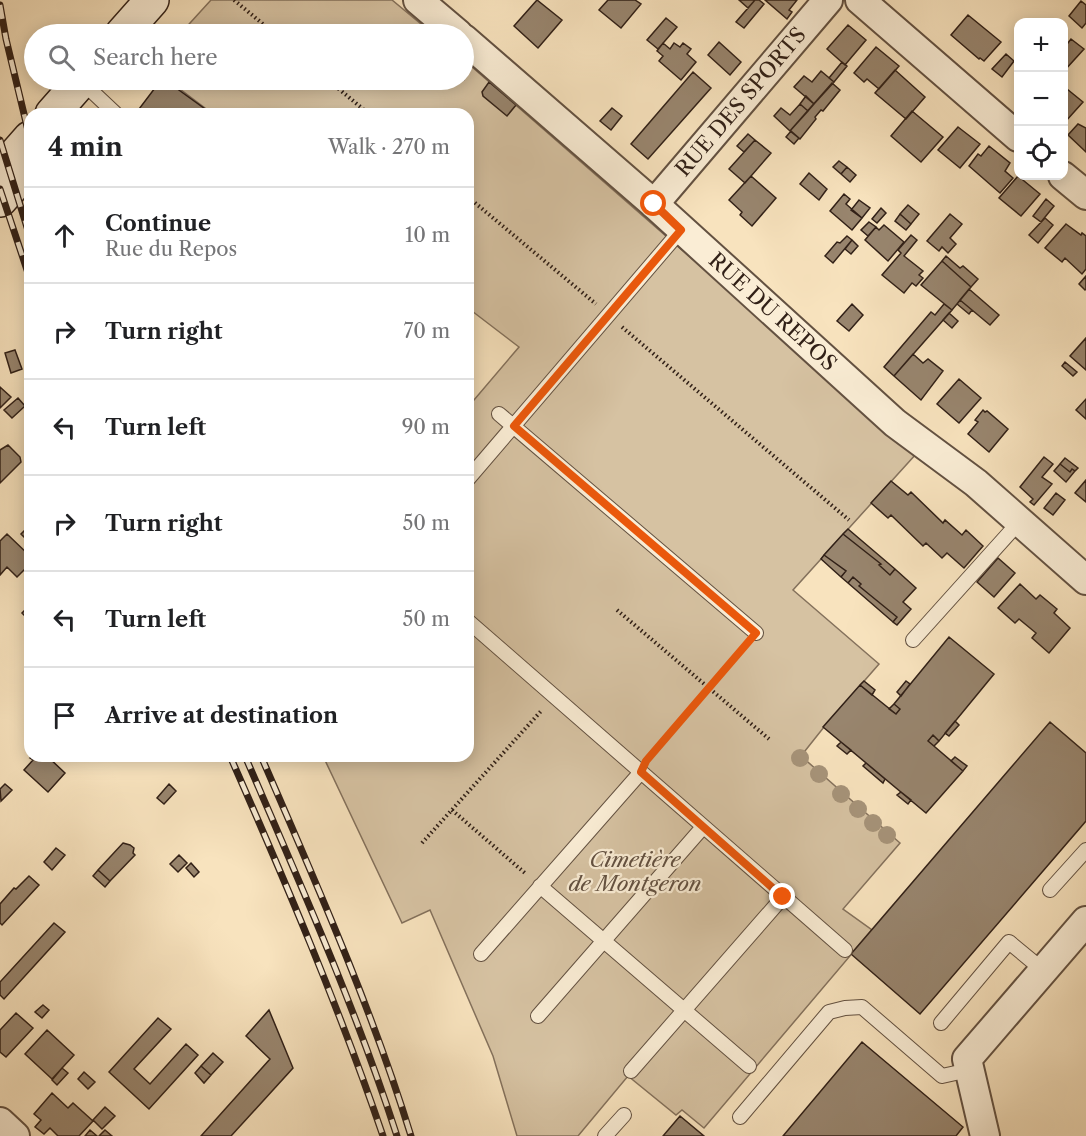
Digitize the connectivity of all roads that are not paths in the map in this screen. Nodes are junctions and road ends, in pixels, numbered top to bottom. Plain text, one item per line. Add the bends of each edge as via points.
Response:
1 (152, 0) edge
2 (173, 0) edge
3 (418, 0) edge
4 (828, 0) edge
5 (860, 0) edge
6 (131, 24) edge
7 (152, 24) edge
8 (446, 24) edge
9 (474, 48) edge
10 (92, 93) edge
11 (63, 108) edge
12 (1014, 134) edge
13 (24, 145) edge
14 (0, 172) edge
15 (24, 173) edge
16 (1068, 180) edge
17 (1086, 195) edge
18 (0, 200) edge
19 (654, 204) junction
20 (681, 230) junction
21 (499, 414) dead end
22 (514, 426) junction
23 (474, 472) edge
24 (1020, 521) junction
25 (1086, 580) edge
26 (474, 626) edge
27 (756, 633) road end
28 (913, 640) dead end
29 (641, 772) junction
30 (703, 826) junction
31 (1086, 850) edge
32 (540, 886) junction
33 (1050, 890) dead end
34 (783, 897) junction
35 (1086, 921) edge
36 (603, 941) junction
37 (845, 950) dead end
38 (481, 954) dead end
39 (1044, 971) junction
40 (684, 1011) junction
41 (538, 1016) dead end
42 (940, 1023) dead end
43 (749, 1066) dead end
44 (631, 1071) dead end
45 (969, 1071) junction
46 (624, 1115) dead end
47 (740, 1117) dead end
48 (0, 1122) edge
49 (15, 1136) edge
50 (605, 1136) edge
51 (985, 1136) edge

1 - 6 main road
2 - 7 main road
3 - 8 street
4 - 19 street, RUE DES SPORTS
5 - 12 street
9 - 19 street, RUE DU REPOS
10 - 11 main road
13 - 14 main road
15 - 18 main road
16 - 17 street
19 - 20 street, RUE DU REPOS
20 - 22 lane
20 - 24 street, RUE DU REPOS via 895,423
21 - 22 lane
22 - 23 lane
22 - 27 lane
24 - 25 street, RUE DU REPOS
24 - 28 lane
26 - 29 lane
29 - 30 lane
29 - 32 lane
30 - 34 lane
30 - 36 lane
31 - 33 lane
32 - 36 lane
32 - 38 lane
34 - 37 lane
34 - 40 lane
35 - 39 street
36 - 40 lane
36 - 41 lane
39 - 42 lane via 1010,942
39 - 45 street via 967,1059
40 - 43 lane
40 - 44 lane
45 - 47 lane via 942,1076 862,1007 845,1008 829,1012
45 - 51 street
46 - 50 lane
48 - 49 street

